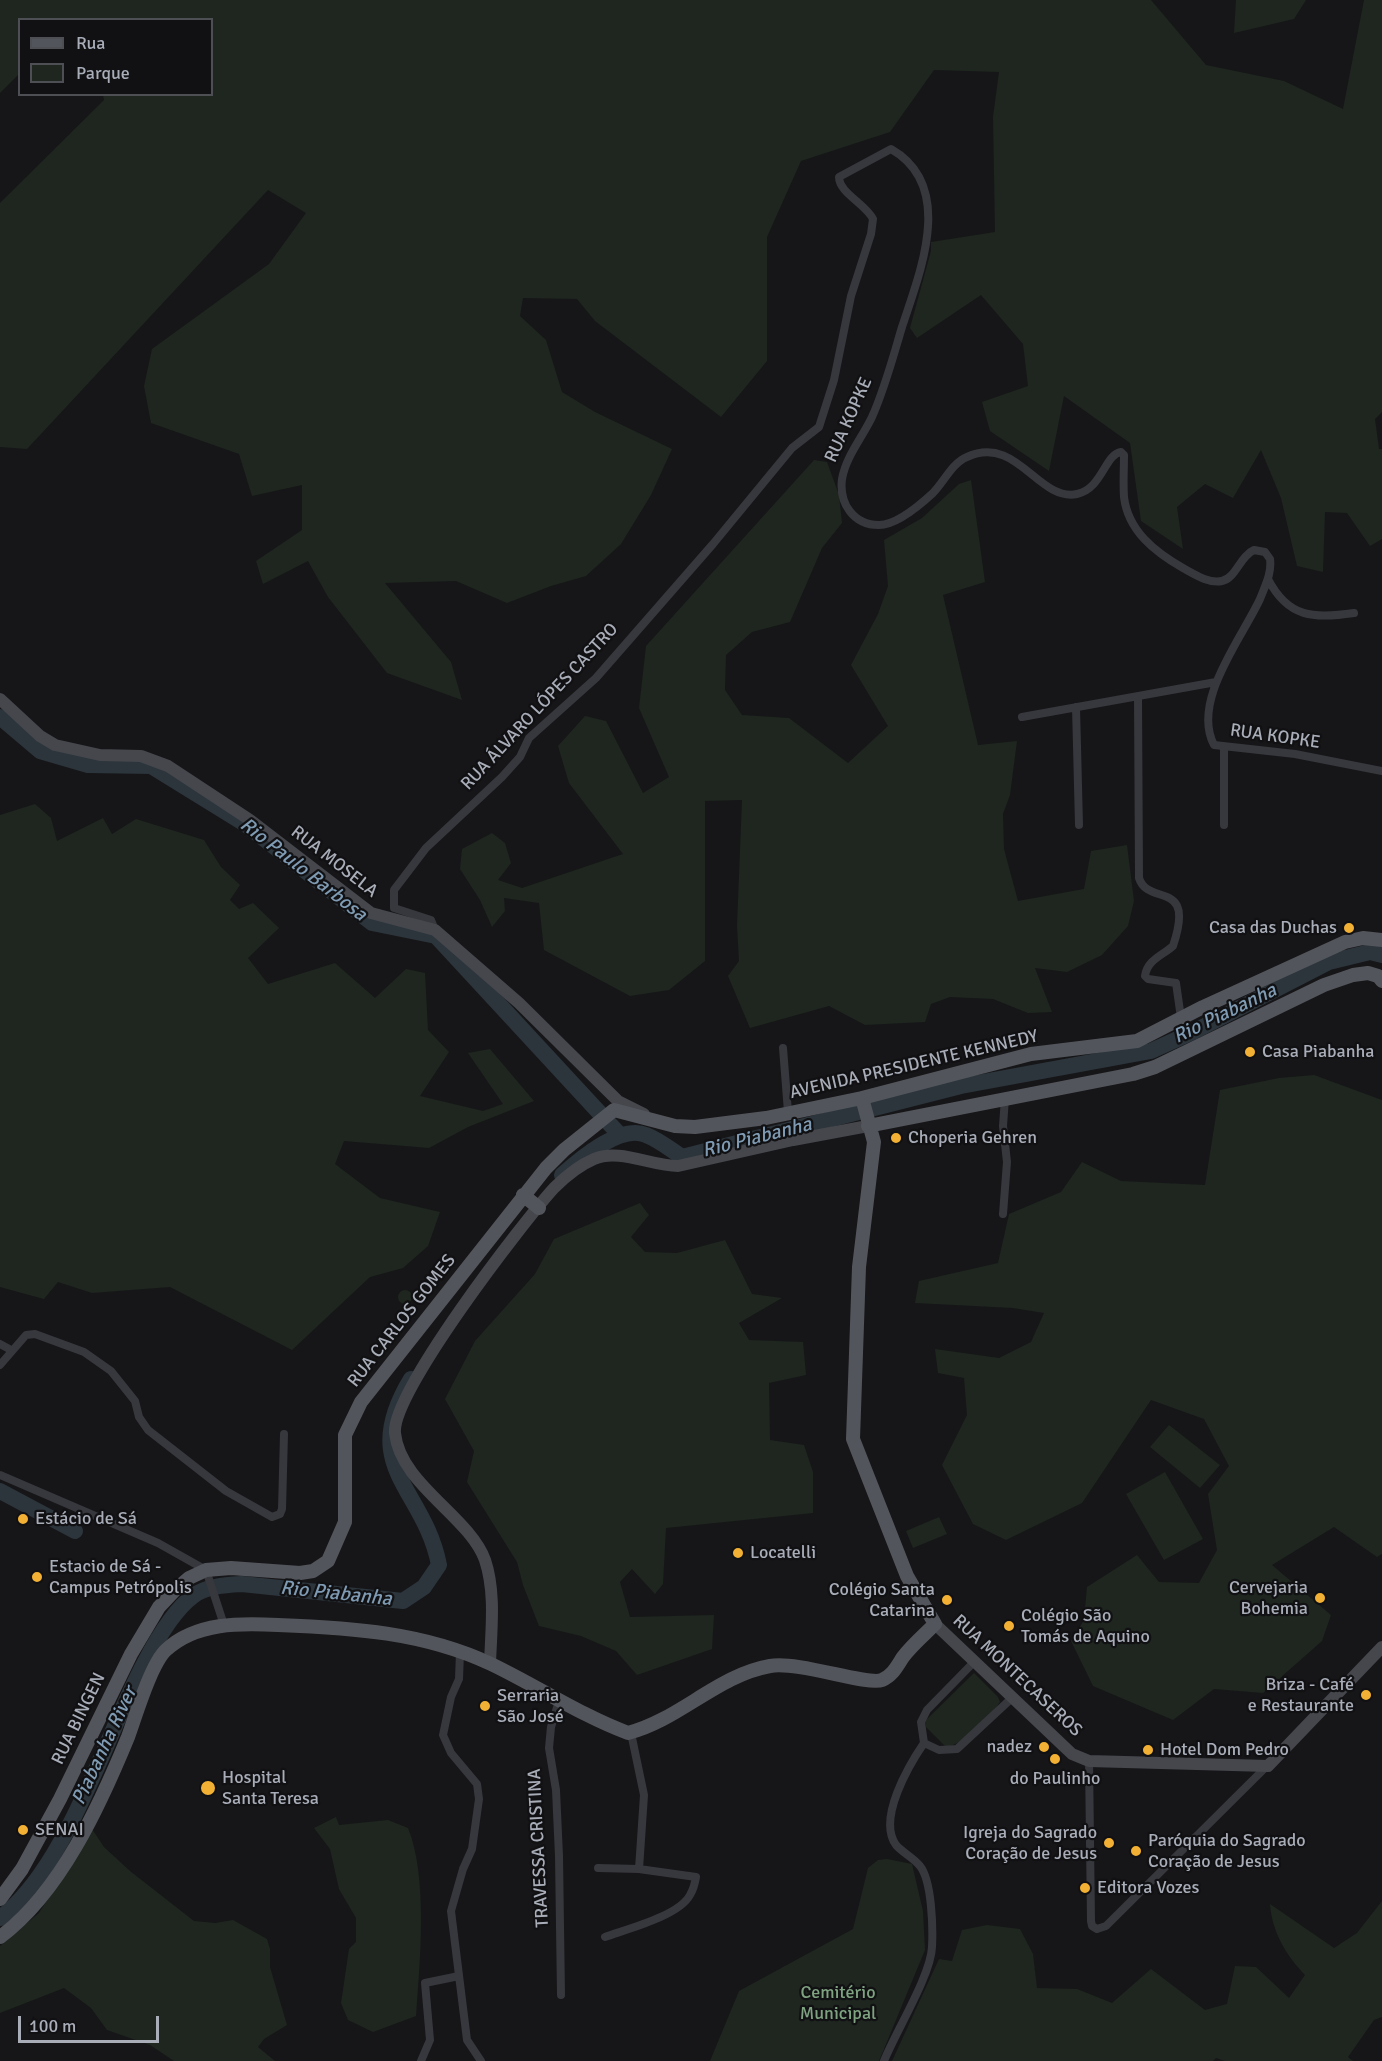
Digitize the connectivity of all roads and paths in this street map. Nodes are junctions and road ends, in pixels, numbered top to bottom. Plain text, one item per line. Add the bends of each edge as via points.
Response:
1 (839, 177) joint
2 (1268, 579) junction
3 (1354, 613) dead end
4 (1216, 682) junction
5 (1138, 697) junction
6 (0, 699) edge
7 (1076, 707) junction
8 (1022, 717) dead end
9 (1224, 747) junction
10 (1382, 771) edge
11 (1078, 825) dead end
12 (1224, 825) dead end
13 (435, 930) junction
14 (1382, 940) edge
15 (1381, 976) edge
16 (1181, 1018) junction
17 (783, 1048) dead end
18 (862, 1098) junction
19 (1005, 1098) junction
20 (616, 1106) junction
21 (788, 1112) junction
22 (868, 1126) junction
23 (523, 1195) junction
24 (539, 1208) junction
25 (1003, 1214) dead end
26 (0, 1344) edge
27 (11, 1350) junction
28 (0, 1365) edge
29 (284, 1434) dead end
30 (0, 1475) edge
31 (206, 1570) junction
32 (935, 1624) junction
33 (224, 1625) junction
34 (1382, 1647) edge
35 (460, 1652) junction
36 (975, 1661) junction
37 (490, 1664) junction
38 (1013, 1696) junction
39 (559, 1701) junction
40 (631, 1733) junction
41 (924, 1743) junction
42 (1089, 1761) junction
43 (1268, 1766) junction
44 (598, 1868) dead end
45 (639, 1869) junction
46 (0, 1899) edge
47 (0, 1937) edge
48 (605, 1937) dead end
49 (459, 1976) junction
50 (561, 1995) dead end
51 (421, 2061) edge
52 (482, 2061) edge
53 (884, 2061) edge

1 - 2 street, RUA KOPKE via 891,149 916,167 926,201 926,251 880,395 845,468 843,494 855,519 888,524 932,494 958,463 977,454 1011,457 1057,491 1077,494 1099,480 1114,455 1121,452 1129,516 1158,554 1216,582 1230,577 1244,557 1259,550 1270,559
1 - 13 street, RUA ÁLVARO LÓPES CASTRO via 843,188 861,202 873,219 819,426 792,448 596,678 529,738 508,771 426,848 400,880 394,890 394,908 430,920
2 - 3 street via 1281,601 1291,609 1333,616
2 - 4 street, RUA KOPKE
4 - 5 street
4 - 9 street, RUA KOPKE via 1209,725 1214,745
5 - 7 street
5 - 16 street via 1139,878 1144,887 1175,901 1179,907 1173,946 1146,969 1145,976 1176,983
6 - 13 main road, RUA MOSELA via 55,745 100,755 141,756 168,766 250,820 371,913
7 - 8 street
7 - 11 street
9 - 10 street, RUA KOPKE via 1295,754
9 - 12 street
13 - 20 main road, RUA MOSELA via 519,1003
14 - 16 main road, AVENIDA PRESIDENTE KENNEDY via 1345,942
15 - 19 main road via 1353,975 1324,985 1155,1067
16 - 18 main road, AVENIDA PRESIDENTE KENNEDY via 1137,1041 1031,1054
17 - 21 street
18 - 21 main road, AVENIDA PRESIDENTE KENNEDY
18 - 22 main road, RUA MONTECASEROS
19 - 22 main road
19 - 25 street
20 - 21 main road, AVENIDA PRESIDENTE KENNEDY via 675,1126 695,1127
20 - 23 main road, RUA CARLOS GOMES via 558,1156
22 - 24 main road via 678,1166 607,1154 582,1165 555,1187
22 - 32 main road, RUA MONTECASEROS via 874,1142 859,1267 853,1439 907,1576
23 - 24 main road
23 - 31 main road, RUA CARLOS GOMES via 361,1402 345,1435 345,1522 328,1561 313,1571 300,1573
24 - 37 main road via 439,1339 404,1402 394,1430 398,1450 408,1466 474,1541 485,1561 492,1611
26 - 27 street
27 - 28 street
27 - 29 street via 26,1335 34,1334 84,1352 111,1371 127,1390 148,1430 226,1491 272,1517 282,1509
30 - 31 street via 158,1543
31 - 33 street
31 - 46 main road, RUA BINGEN via 189,1578 159,1607 131,1654 26,1861
32 - 36 main road, RUA MONTECASEROS
32 - 40 main road via 883,1680 871,1683 784,1664 766,1667
33 - 35 main road via 358,1628 401,1635
33 - 47 main road via 182,1639 160,1657 96,1809 45,1893
34 - 43 main road
35 - 37 main road
35 - 49 street via 459,1679 451,1696 443,1735 451,1753 477,1784 479,1799 472,1849 451,1911
36 - 38 main road, RUA MONTECASEROS
36 - 41 street via 927,1710 921,1722
37 - 39 main road
38 - 41 street via 957,1749 939,1750
38 - 42 main road, RUA MONTECASEROS via 1072,1754
39 - 40 main road via 597,1722
39 - 50 street, TRAVESSA CRISTINA via 549,1748 556,1790
40 - 45 street via 644,1795
41 - 53 street via 901,1782 891,1825 894,1843 921,1866 925,1877 932,1949 928,1968
42 - 43 main road, RUA MONTECASEROS
42 - 43 street via 1094,1928 1106,1926
44 - 45 street
45 - 48 street via 696,1877 690,1897 666,1915
49 - 51 street via 425,1983 430,2040
49 - 52 street via 467,2040

